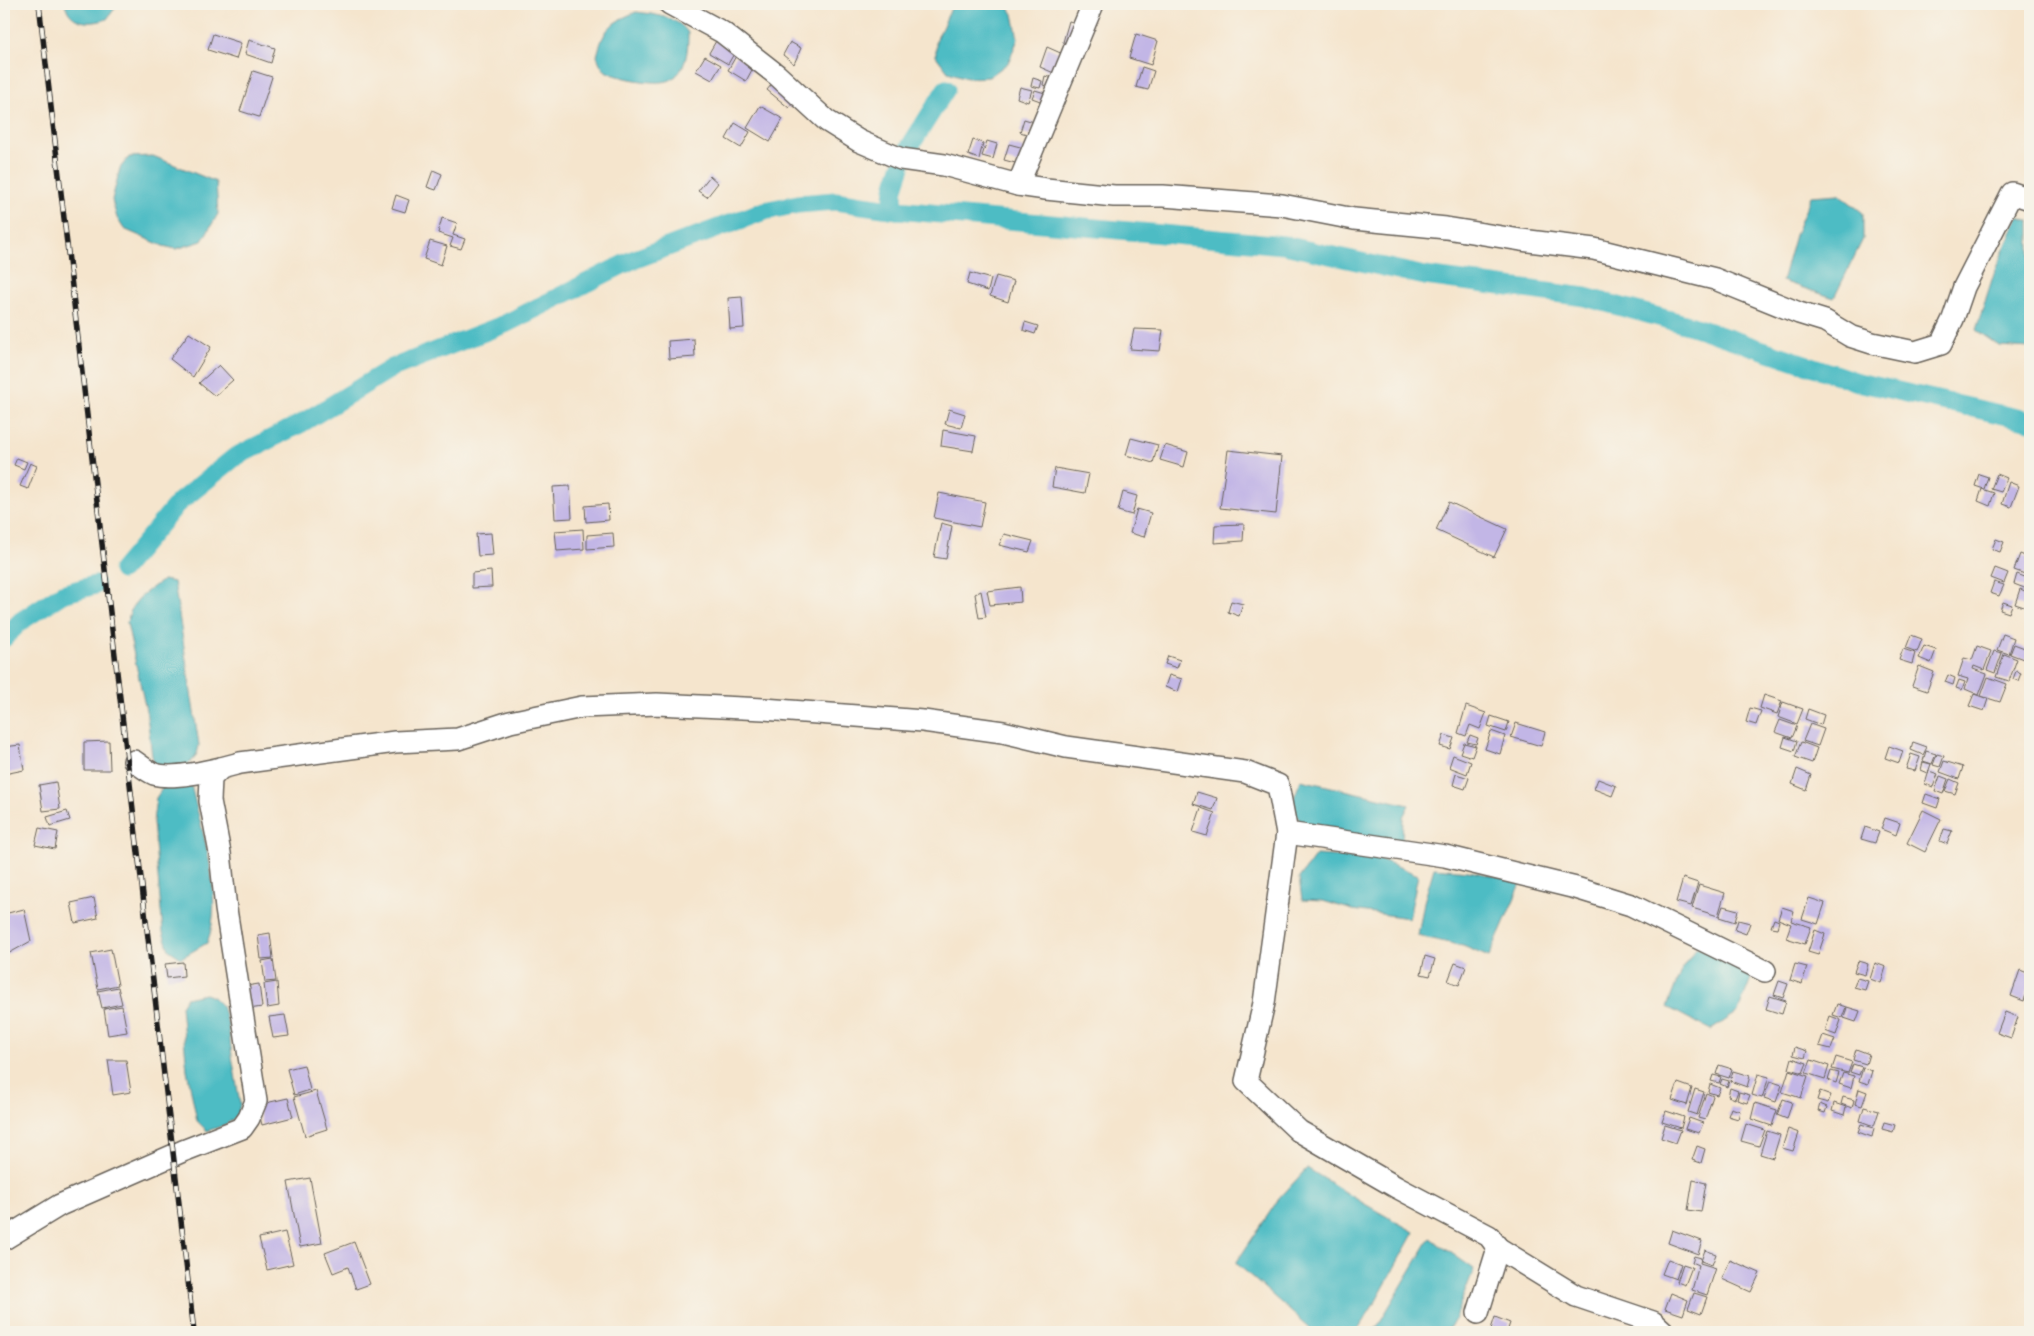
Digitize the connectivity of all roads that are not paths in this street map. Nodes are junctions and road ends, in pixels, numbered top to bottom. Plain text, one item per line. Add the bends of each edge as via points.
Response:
1 (670, 4) edge
2 (1093, 4) edge
3 (1018, 185) junction
4 (2030, 198) edge
5 (134, 761) dead end
6 (220, 768) junction
7 (1287, 834) junction
8 (1765, 971) dead end
9 (4, 1239) edge
10 (1498, 1248) junction
11 (1478, 1314) dead end
12 (1664, 1332) edge

1 - 3 street via 722,32 827,120 859,141 902,158
2 - 3 street
3 - 4 street via 1114,196 1163,196 1282,205 1354,219 1594,249 1716,279 1824,320 1850,336 1872,344 1916,352 1941,344 1964,287 2012,193
5 - 6 street via 152,773 170,776
6 - 7 street via 394,742 458,739 510,722 582,707 658,704 764,709 923,721 1003,732 1066,747 1245,772 1278,785
6 - 9 street via 211,778 210,801 256,1101 249,1118 242,1128 60,1205
7 - 8 street via 1445,856 1576,888 1631,905
7 - 10 street via 1264,1003 1246,1081 1299,1132 1490,1236
10 - 11 street
10 - 12 street via 1576,1296 1653,1322

